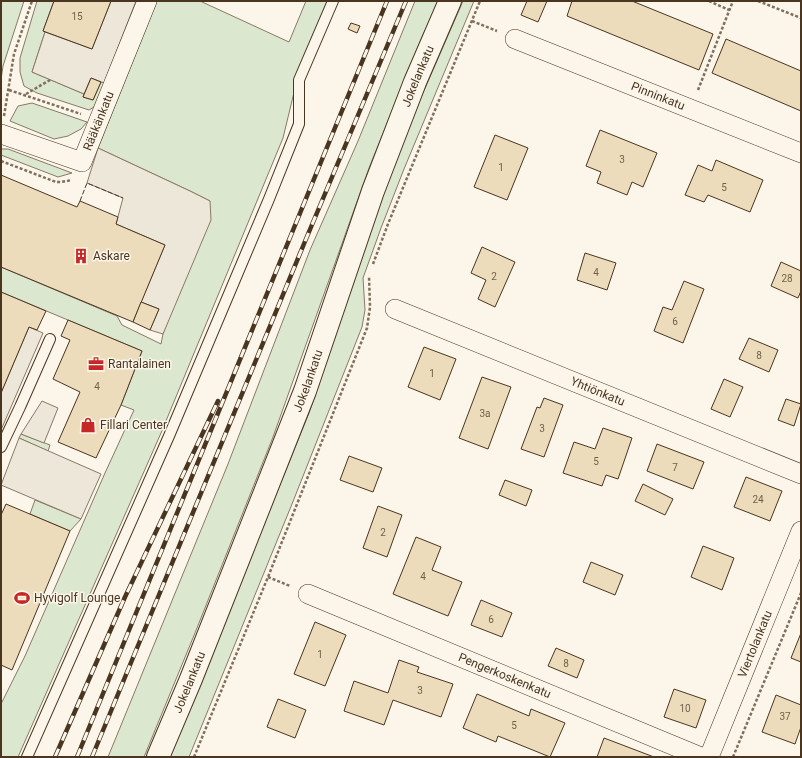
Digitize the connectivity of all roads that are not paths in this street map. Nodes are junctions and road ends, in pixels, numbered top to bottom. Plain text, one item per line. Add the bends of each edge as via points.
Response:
1 (147, 1) edge
2 (450, 1) edge
3 (333, 2) edge
4 (515, 39) road end
5 (2, 128) edge
6 (801, 153) edge
7 (395, 309) dead end
8 (50, 339) dead end
9 (1, 447) edge
10 (801, 474) edge
11 (801, 531) edge
12 (308, 594) dead end
13 (27, 757) edge
14 (158, 757) edge
15 (701, 757) edge
16 (709, 757) edge

1 - 5 street, Rääkänkatu via 82,162
2 - 14 street, Jokelankatu via 415,82 373,191 305,391
3 - 13 lane via 299,80 299,124 272,192 169,436
4 - 6 street, Pinninkatu
7 - 10 street, Yhtiönkatu
8 - 9 lane
11 - 16 street, Viertolankatu
12 - 15 street, Pengerkoskenkatu

